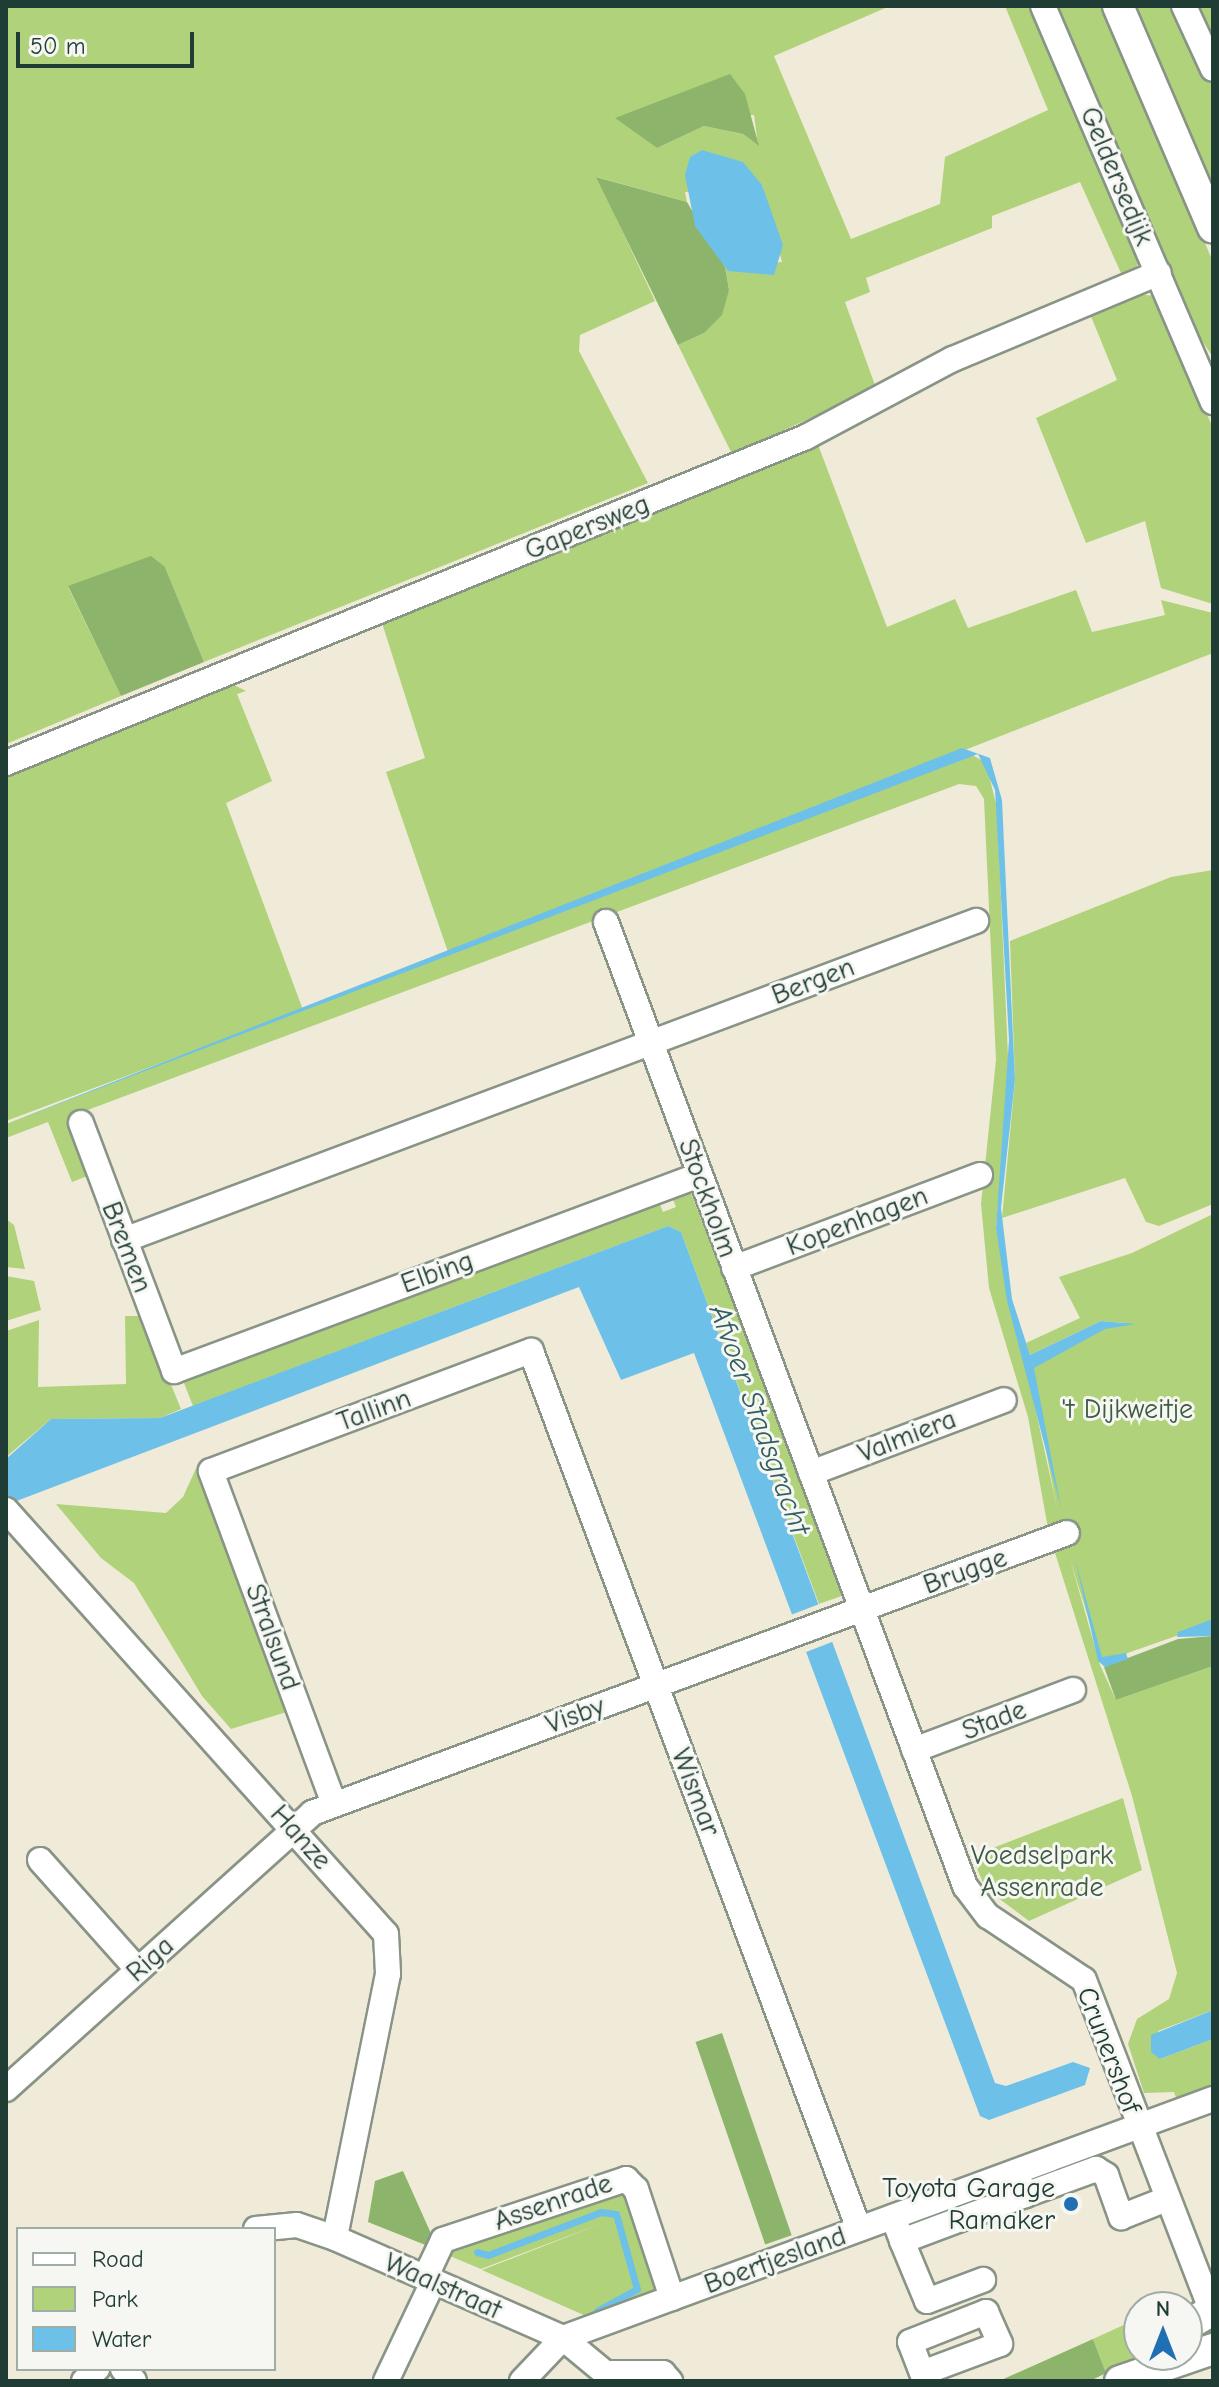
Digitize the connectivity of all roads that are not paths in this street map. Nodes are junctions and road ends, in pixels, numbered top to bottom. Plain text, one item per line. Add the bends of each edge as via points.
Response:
1 (1043, 6) edge
2 (1118, 6) edge
3 (1184, 6) edge
4 (1213, 69) edge
5 (1213, 228) edge
6 (1159, 273) junction
7 (1191, 347) junction
8 (1213, 369) edge
9 (1213, 402) edge
10 (6, 763) edge
11 (976, 921) dead end
12 (606, 922) dead end
13 (651, 1044) junction
14 (81, 1123) dead end
15 (700, 1175) junction
16 (980, 1175) dead end
17 (124, 1240) junction
18 (734, 1268) junction
19 (533, 1356) joint
20 (174, 1371) joint
21 (1004, 1400) dead end
22 (211, 1471) joint
23 (811, 1473) junction
24 (8, 1513) edge
25 (1067, 1533) dead end
26 (854, 1612) junction
27 (656, 1685) junction
28 (1073, 1690) dead end
29 (914, 1750) junction
30 (334, 1804) junction
31 (293, 1829) junction
32 (40, 1860) dead end
33 (138, 1970) junction
34 (6, 2089) edge
35 (1213, 2099) edge
36 (1138, 2127) junction
37 (1021, 2183) junction
38 (1164, 2200) junction
39 (893, 2217) junction
40 (276, 2227) edge
41 (859, 2229) junction
42 (335, 2238) junction
43 (902, 2241) junction
44 (429, 2280) junction
45 (983, 2280) dead end
46 (958, 2289) junction
47 (672, 2298) junction
48 (1206, 2315) edge
49 (968, 2318) dead end
50 (563, 2338) junction
51 (1213, 2349) edge
52 (613, 2377) edge
53 (386, 2381) edge
54 (522, 2381) edge
55 (670, 2381) edge
56 (1118, 2381) edge

1 - 6 street, Geldersedijk
2 - 5 main road
3 - 4 street
6 - 7 street, Geldersedijk
6 - 10 street, Gapersweg via 976,348 750,461
7 - 8 street, Geldersedijk
7 - 9 street, Geldersedijk
11 - 13 street, Bergen
12 - 13 street, Stockholm
13 - 15 street, Stockholm
13 - 17 street, Bergen
14 - 17 street, Bremen
15 - 18 street, Stockholm
15 - 20 street, Elbing
16 - 18 street, Kopenhagen
17 - 20 street, Bremen via 161,1305
18 - 23 street, Stockholm
19 - 22 street, Tallinn
19 - 27 street, Wismar
21 - 23 street, Valmiera
22 - 30 street, Stralsund
23 - 26 street, Stockholm
24 - 31 street, Hanze
25 - 26 street, Brugge
26 - 27 street, Visby
26 - 29 street, Crunershof
27 - 30 street, Visby
27 - 41 street, Wismar
28 - 29 street, Stade
29 - 36 street, Crunershof via 977,1906 1084,1980
30 - 31 street, Visby
31 - 33 street, Riga
31 - 42 street, Hanze via 378,1922 390,1947
32 - 33 street
33 - 34 street, Riga
35 - 36 street, Boertjesland
36 - 37 street, Boertjesland
36 - 38 street, Crunershof
37 - 38 street via 1096,2169 1106,2175 1121,2217
37 - 39 street, Boertjesland
37 - 43 street
38 - 48 street, Crunershof
39 - 41 street, Boertjesland
39 - 43 street
40 - 42 street, Waalstraat via 297,2225
41 - 47 street, Boertjesland
42 - 44 street, Waalstraat
43 - 46 street via 927,2301
44 - 47 street, Assenrade via 443,2240 626,2179 636,2189
44 - 50 street, Waalstraat
44 - 53 street
45 - 46 street
46 - 49 street
47 - 50 street, Boertjesland
50 - 52 street, Waalstraat
50 - 54 street
51 - 56 main road
52 - 55 street via 663,2373

